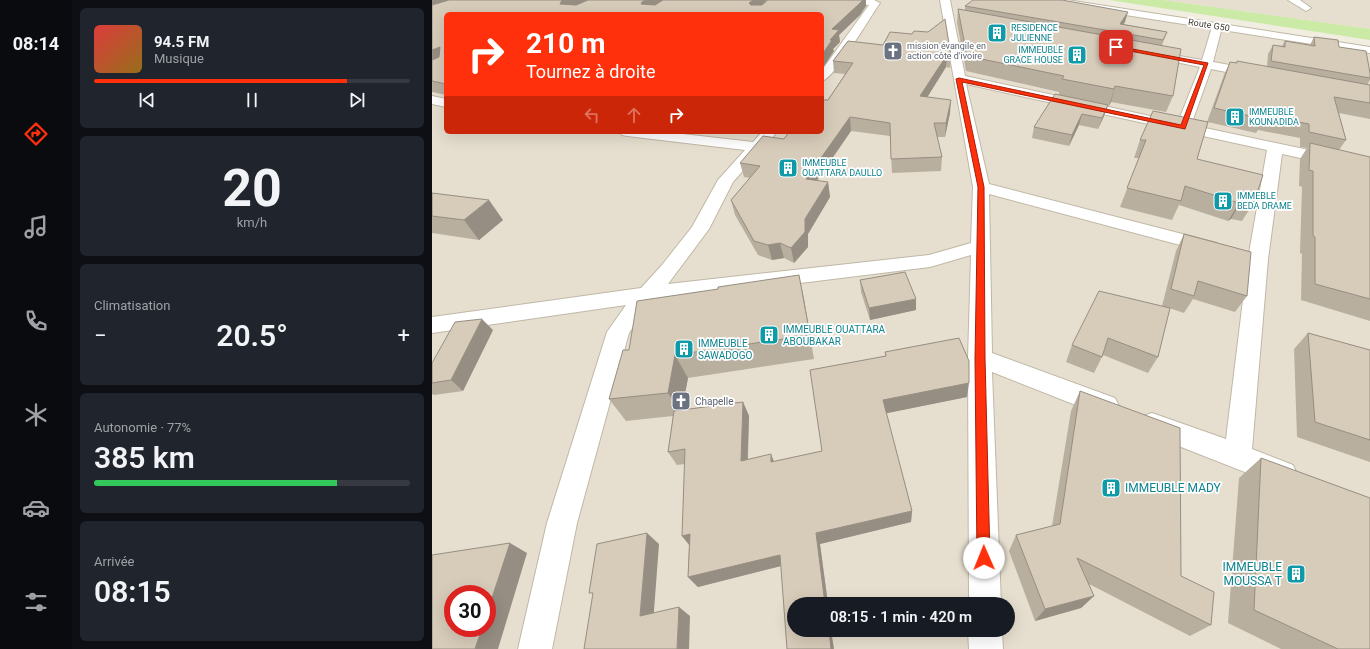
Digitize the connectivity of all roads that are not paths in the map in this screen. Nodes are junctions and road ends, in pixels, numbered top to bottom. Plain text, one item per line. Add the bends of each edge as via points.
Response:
1 (845, 0) edge
2 (945, 0) edge
3 (1048, 0) edge
4 (1085, 0) edge
5 (1293, 0) edge
6 (1306, 8) dead end
7 (949, 17) junction
8 (965, 20) edge
9 (1217, 27) junction
10 (1370, 44) edge
11 (1370, 50) edge
12 (1136, 51) edge
13 (1207, 64) junction
14 (824, 75) edge
15 (1269, 76) edge
16 (959, 79) junction
17 (432, 100) edge
18 (444, 103) edge
19 (1183, 127) junction
20 (666, 134) edge
21 (763, 139) edge
22 (1275, 149) junction
23 (1370, 168) edge
24 (981, 187) junction
25 (981, 246) junction
26 (1243, 255) junction
27 (648, 294) junction
28 (432, 325) edge
29 (980, 358) junction
30 (1238, 456) junction
31 (1304, 482) edge
32 (985, 597) edge
33 (985, 637) edge
34 (535, 649) edge
35 (986, 649) edge

1 - 14 street via 875,3
2 - 7 street
3 - 9 street, Route G50
4 - 10 street, Route G50
5 - 6 street
7 - 8 street
7 - 16 street
9 - 11 street, Route G50
9 - 13 street
12 - 13 street
13 - 15 street
13 - 19 street
16 - 19 street
16 - 24 street
17 - 18 street
19 - 22 street
20 - 21 street
21 - 27 street via 726,180 700,228
22 - 23 street
22 - 26 street
24 - 25 street
24 - 26 street
25 - 27 street via 930,261
25 - 29 street
26 - 30 street
27 - 28 street
27 - 34 street via 618,332 612,350 562,523
29 - 30 street
29 - 32 street
30 - 31 street
33 - 35 street

